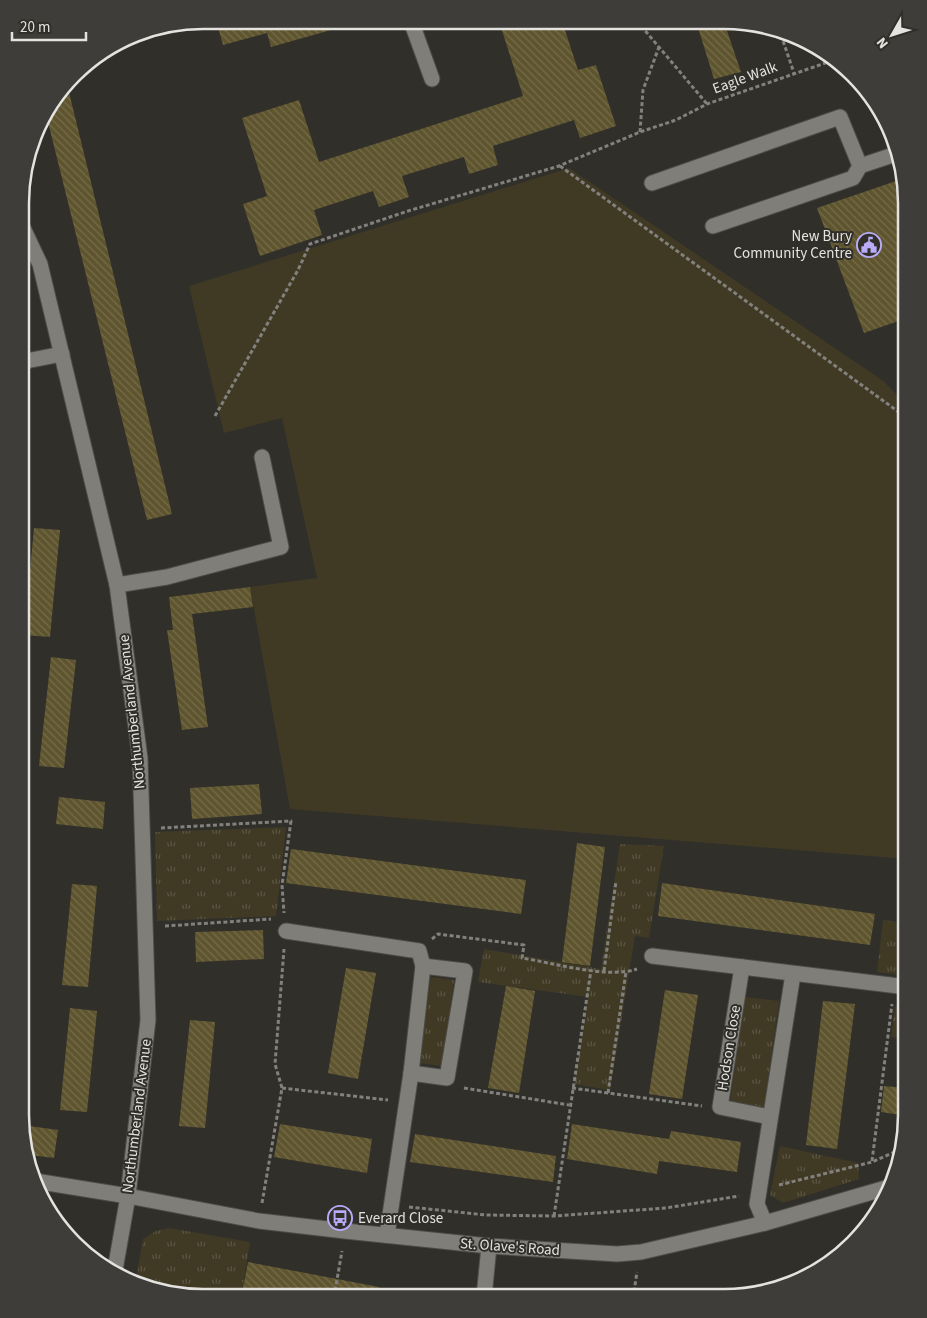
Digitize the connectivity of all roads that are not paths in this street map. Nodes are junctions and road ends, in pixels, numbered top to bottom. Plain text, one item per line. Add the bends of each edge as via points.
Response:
1 (414, 29) edge
2 (432, 80) dead end
3 (891, 156) edge
4 (860, 166) junction
5 (652, 183) dead end
6 (713, 226) dead end
7 (29, 241) edge
8 (62, 354) junction
9 (29, 360) edge
10 (262, 457) dead end
11 (116, 585) junction
12 (286, 931) road end
13 (652, 956) road end
14 (421, 958) junction
15 (742, 968) junction
16 (793, 974) junction
17 (898, 986) edge
18 (410, 1073) junction
19 (770, 1117) junction
20 (43, 1182) edge
21 (881, 1189) edge
22 (128, 1196) junction
23 (765, 1223) junction
24 (386, 1236) junction
25 (489, 1246) junction
26 (116, 1266) edge
27 (485, 1289) edge

1 - 2 street
3 - 4 street
4 - 5 street via 840,116
4 - 6 street via 853,178
7 - 8 street, Northumberland Avenue via 40,264
8 - 9 street
8 - 11 street, Northumberland Avenue
10 - 11 street via 281,547 166,577
11 - 22 street, Northumberland Avenue via 140,758 148,1020
12 - 14 street
13 - 15 street
14 - 18 street
14 - 18 street via 465,971 447,1078
15 - 16 street
15 - 19 street, Hodson Close via 720,1107
16 - 17 street
16 - 19 street
18 - 24 street
19 - 23 street via 757,1204
20 - 22 street, St. Olave's Road
21 - 23 street, St. Olave's Road
22 - 24 street, St. Olave's Road via 259,1220
22 - 26 street, Northumberland Avenue
23 - 25 street, St. Olave's Road via 641,1252 617,1254
24 - 25 street, St. Olave's Road
25 - 27 street

